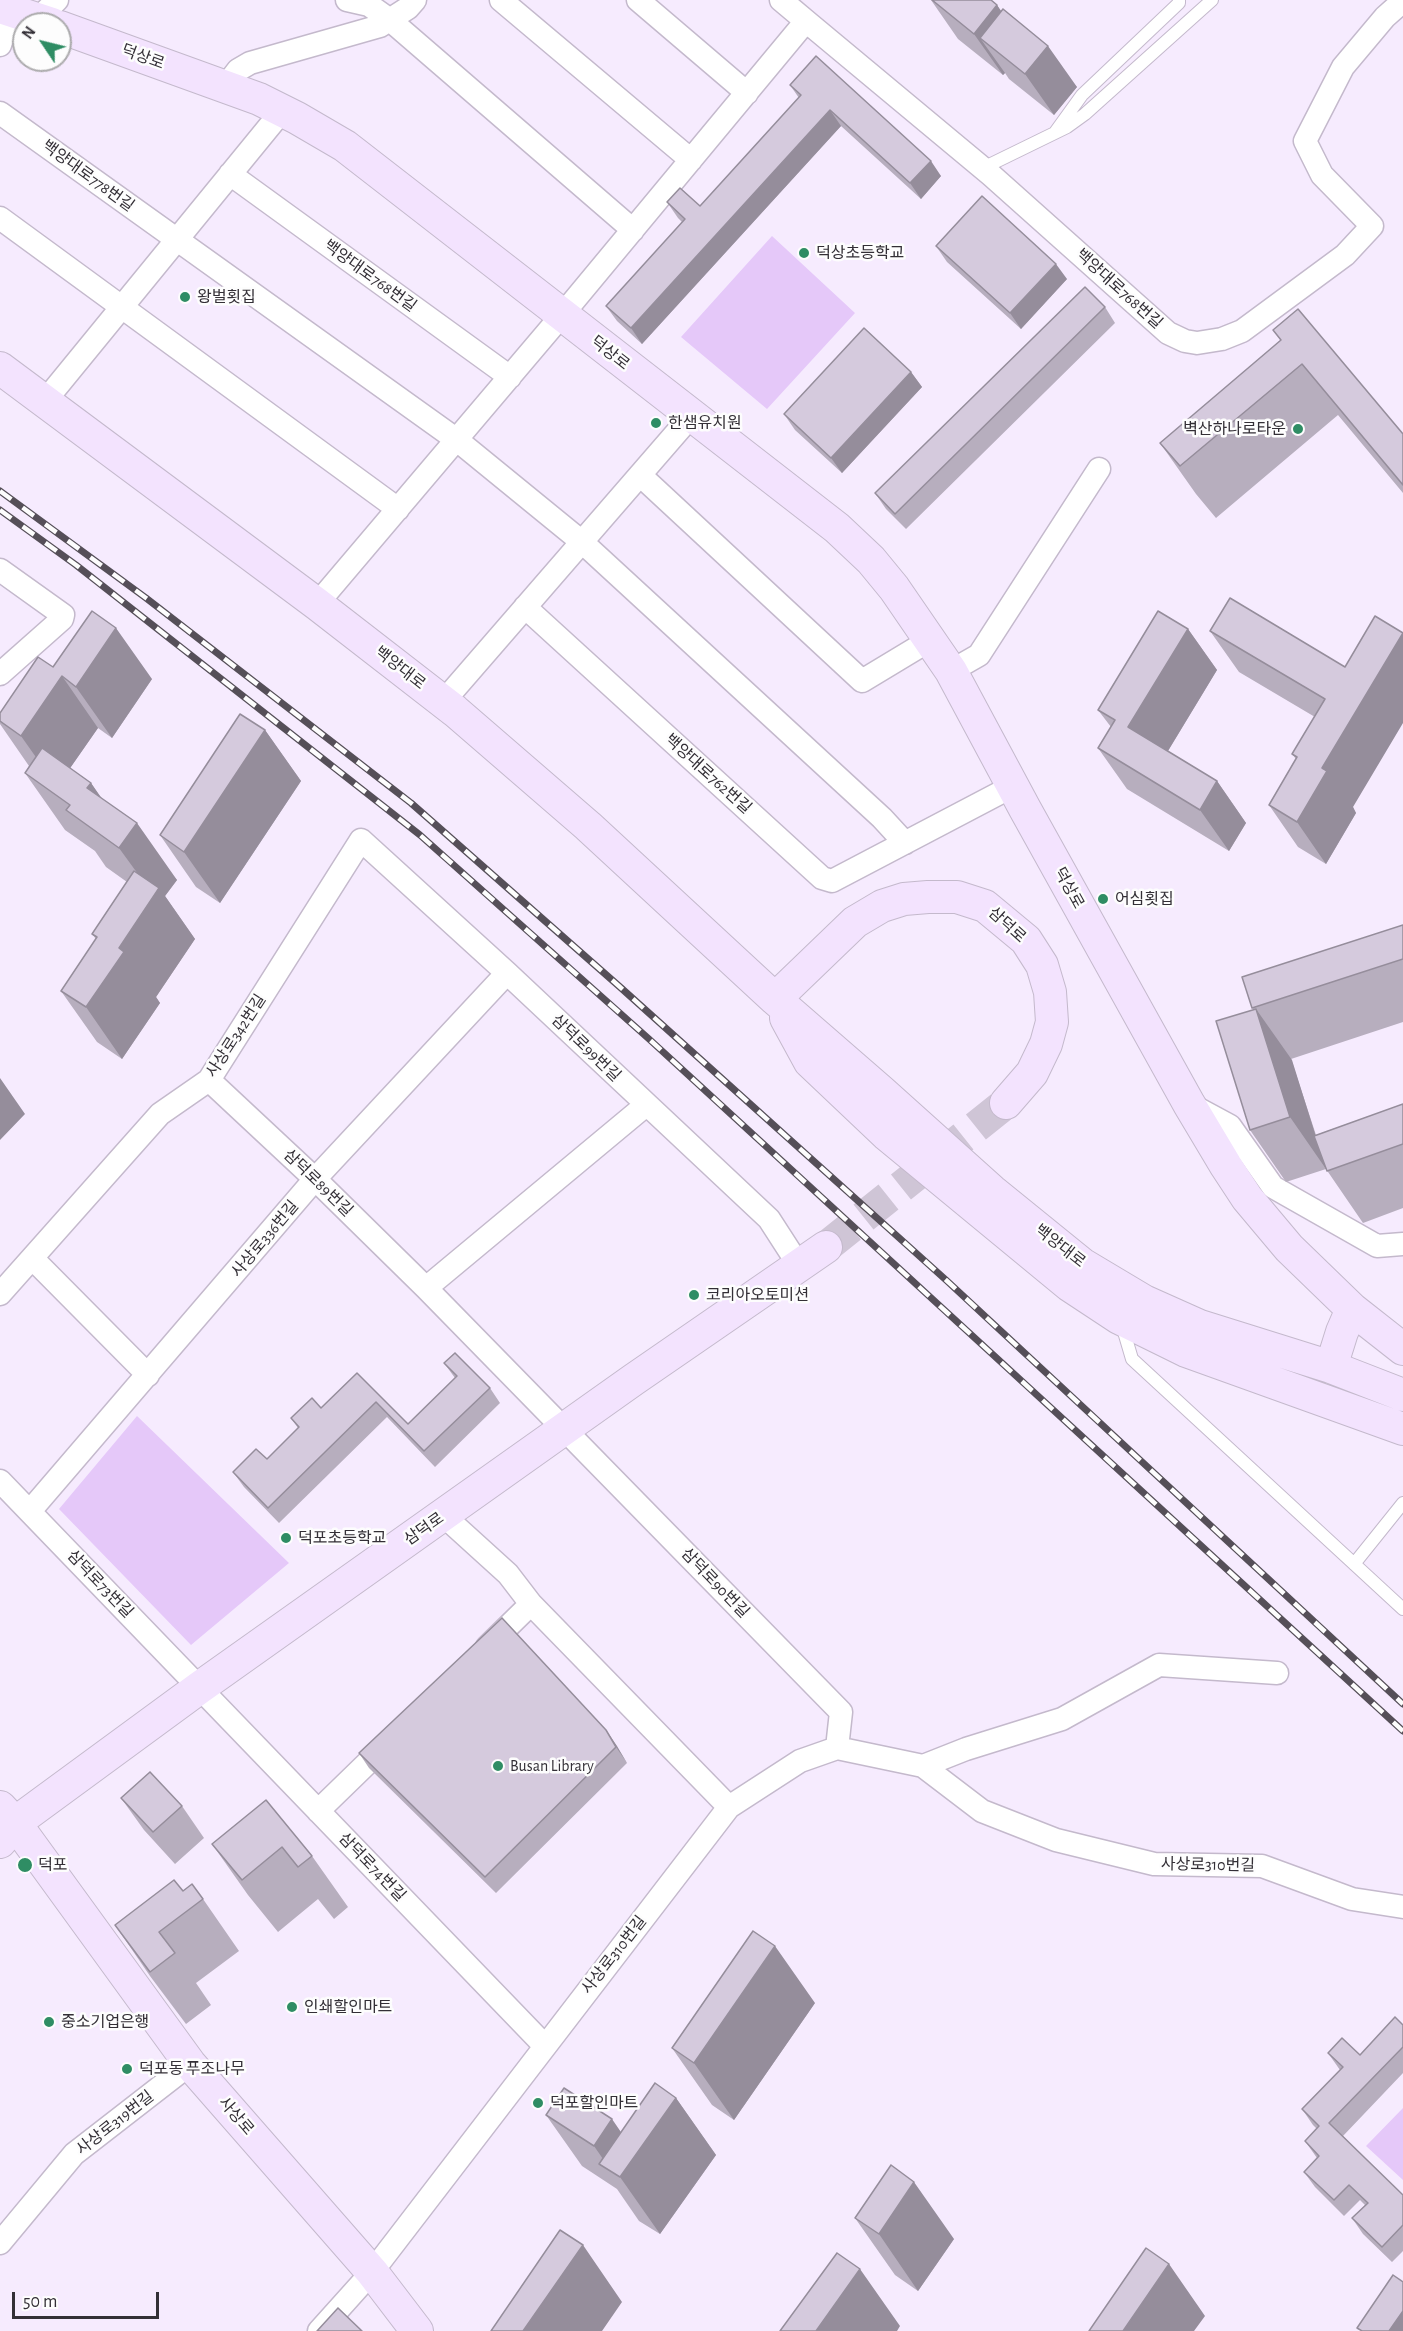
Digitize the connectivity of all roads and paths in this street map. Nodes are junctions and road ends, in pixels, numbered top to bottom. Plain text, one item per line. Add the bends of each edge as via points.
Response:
1 (347, 0) edge
2 (415, 0) edge
3 (501, 0) edge
4 (638, 0) edge
5 (781, 0) edge
6 (1179, 0) edge
7 (1212, 0) edge
8 (1402, 2) edge
9 (390, 20) junction
10 (806, 21) junction
11 (72, 28) edge
12 (12, 35) edge
13 (0, 45) edge
14 (225, 87) junction
15 (747, 93) junction
16 (282, 111) junction
17 (0, 113) edge
18 (1053, 134) junction
19 (691, 160) junction
20 (983, 168) junction
21 (230, 174) junction
22 (0, 218) edge
23 (633, 230) junction
24 (177, 240) junction
25 (123, 306) junction
26 (562, 315) junction
27 (0, 368) edge
28 (510, 377) junction
29 (45, 401) junction
30 (691, 416) junction
31 (457, 440) junction
32 (1099, 469) dead end
33 (640, 475) junction
34 (398, 509) junction
35 (582, 542) junction
36 (0, 570) edge
37 (317, 604) junction
38 (525, 607) junction
39 (930, 640) junction
40 (951, 671) junction
41 (0, 674) edge
42 (443, 702) junction
43 (1012, 786) junction
44 (361, 840) joint
45 (905, 843) junction
46 (507, 973) junction
47 (775, 999) junction
48 (209, 1080) junction
49 (1006, 1103) tunnel mouth
50 (1189, 1104) junction
51 (646, 1105) junction
52 (315, 1179) junction
53 (1403, 1244) edge
54 (826, 1246) tunnel mouth
55 (33, 1259) junction
56 (800, 1267) junction
57 (426, 1288) junction
58 (0, 1294) edge
59 (1352, 1309) junction
60 (1119, 1318) junction
61 (1403, 1349) edge
62 (1331, 1367) junction
63 (148, 1375) junction
64 (1403, 1395) edge
65 (1403, 1428) edge
66 (565, 1429) junction
67 (0, 1481) edge
68 (1403, 1503) edge
69 (30, 1511) junction
70 (443, 1515) junction
71 (1354, 1563) junction
72 (531, 1604) junction
73 (1403, 1609) edge
74 (471, 1662) edge
75 (1277, 1673) dead end
76 (199, 1688) junction
77 (403, 1728) edge
78 (837, 1748) junction
79 (922, 1766) junction
80 (729, 1808) junction
81 (318, 1810) junction
82 (5, 1824) edge
83 (1403, 1907) edge
84 (544, 2046) junction
85 (190, 2064) junction
86 (0, 2243) edge
87 (372, 2272) junction
88 (319, 2331) edge
89 (417, 2331) edge

1 - 9 street via 369,5
2 - 9 street
3 - 19 street
4 - 15 street
5 - 10 street, 백양대로768번길
6 - 18 lane via 1082,95
7 - 18 lane via 1085,114
8 - 20 street, 백양대로768번길 via 1343,67 1305,141 1322,175 1372,226 1345,255 1242,332 1197,343 1168,333
9 - 14 street via 250,63 238,70
9 - 23 street
10 - 15 street
10 - 20 street, 백양대로768번길
11 - 14 main road, 덕상로
12 - 13 street
14 - 16 main road, 덕상로
15 - 19 street
16 - 21 street
16 - 26 main road, 덕상로 via 345,146
17 - 24 street, 백양대로778번길
18 - 20 lane
19 - 23 street
21 - 24 street
21 - 28 street, 백양대로768번길
22 - 25 street
23 - 26 street
24 - 25 street
24 - 31 street
25 - 29 street
25 - 34 street
26 - 28 street
26 - 30 main road, 덕상로
27 - 29 main road, 백양대로
28 - 31 street
29 - 37 main road, 백양대로
30 - 33 street
30 - 39 main road, 덕상로 via 871,560
31 - 34 street
31 - 35 street
32 - 40 street via 979,655
33 - 35 street
33 - 39 street via 862,681
34 - 37 street
35 - 38 street
35 - 45 street
36 - 41 street via 63,615
37 - 42 main road, 백양대로
38 - 42 street
38 - 45 street, 백양대로762번길 via 822,878 832,881
39 - 40 main road, 덕상로
40 - 43 main road, 덕상로
42 - 47 main road, 백양대로 via 588,826
43 - 45 street, 백양대로762번길
43 - 50 main road, 덕상로
44 - 46 street, 삼덕로99번길
44 - 48 street, 사상로342번길
46 - 51 street, 삼덕로99번길
46 - 52 street, 사상로336번길
47 - 49 main road, 삼덕로 via 855,922 882,906 904,899 957,897 985,906 1026,940 1042,965 1050,992 1052,1022 1046,1044 1032,1073
47 - 60 main road, 백양대로 via 810,1062 886,1135 1069,1285
47 - 62 main road, 백양대로 via 992,1191 1082,1264 1144,1301 1200,1326
48 - 52 street, 삼덕로89번길
48 - 55 street, 사상로342번길 via 160,1114
50 - 53 street via 1230,1126 1273,1187 1377,1246
50 - 59 main road, 덕상로 via 1247,1198 1289,1248
51 - 56 street, 삼덕로99번길 via 769,1219
51 - 57 street
52 - 57 street, 삼덕로89번길
52 - 63 street, 사상로336번길
54 - 56 main road, 삼덕로
55 - 58 street, 사상로342번길
55 - 63 street
56 - 66 main road, 삼덕로
57 - 66 street, 삼덕로89번길
59 - 61 main road, 덕상로
59 - 62 main road
60 - 65 main road, 백양대로 via 1186,1351
60 - 71 lane via 1132,1359
62 - 64 main road, 백양대로
63 - 69 street, 사상로336번길
66 - 70 main road, 삼덕로
66 - 78 street, 삼덕로90번길 via 841,1712
67 - 69 street, 삼덕로73번길
68 - 71 lane
69 - 76 street, 삼덕로73번길
70 - 72 street via 508,1574
70 - 76 main road, 삼덕로
71 - 73 lane
72 - 74 street
72 - 80 street
75 - 79 street via 1159,1665 1062,1719
76 - 81 street, 삼덕로74번길
76 - 82 main road, 삼덕로
77 - 81 street
78 - 79 street, 사상로310번길
78 - 80 street, 사상로310번길 via 800,1761
79 - 83 street, 사상로310번길 via 982,1811 1056,1840 1154,1864 1262,1866 1352,1899
80 - 84 street, 사상로310번길
81 - 84 street, 삼덕로74번길
82 - 85 main road, 사상로
84 - 87 street, 사상로310번길
85 - 86 street, 사상로319번길 via 74,2154
85 - 87 main road, 사상로
87 - 88 street, 사상로310번길
87 - 89 main road, 사상로

